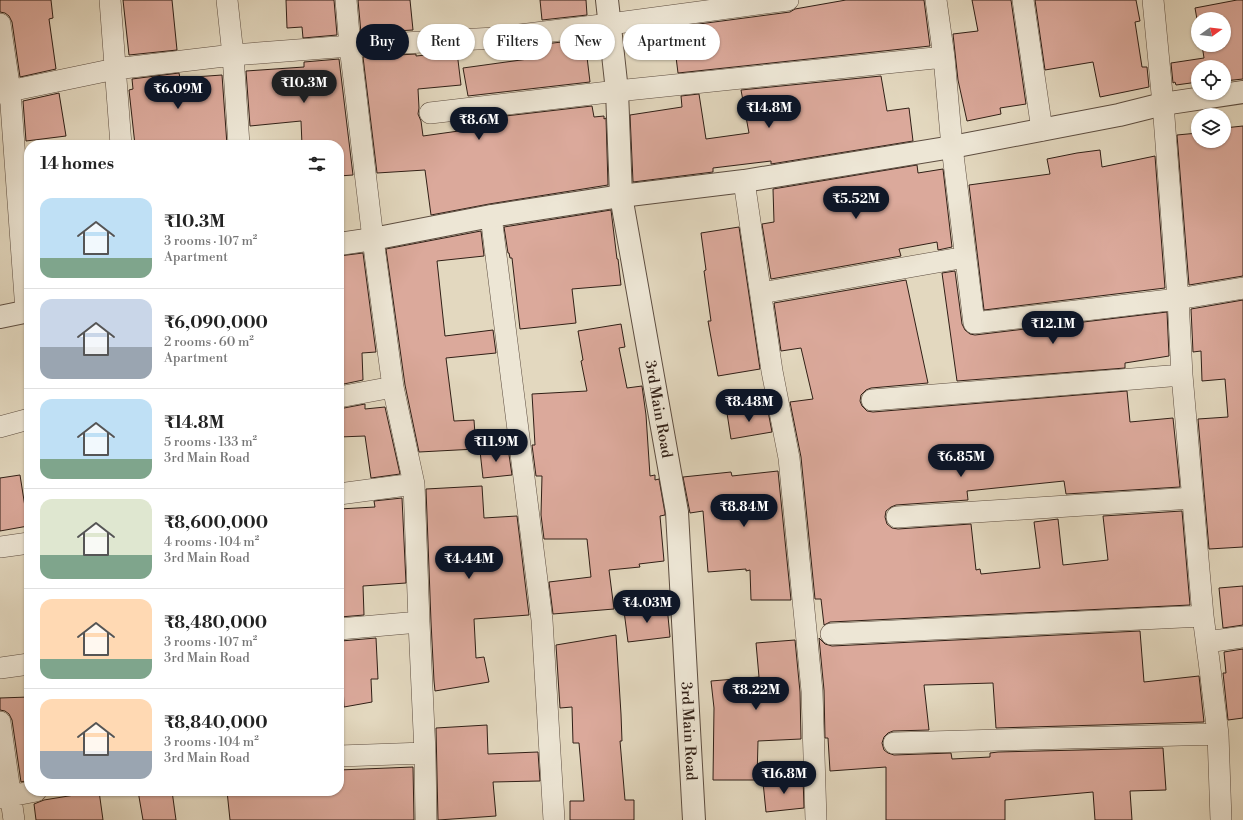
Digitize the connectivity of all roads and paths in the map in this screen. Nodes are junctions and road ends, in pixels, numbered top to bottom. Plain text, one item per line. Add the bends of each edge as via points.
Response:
1 (110, 0) edge
2 (227, 0) edge
3 (346, 0) edge
4 (607, 0) edge
5 (788, 0) edge
6 (936, 0) edge
7 (1023, 0) edge
8 (1153, 0) edge
9 (0, 24) edge
10 (610, 24) joint
11 (560, 30) edge
12 (350, 46) junction
13 (233, 55) junction
14 (944, 57) junction
15 (614, 60) edge
16 (115, 69) junction
17 (617, 91) junction
18 (5, 92) edge
19 (1243, 92) edge
20 (1162, 104) junction
21 (430, 113) dead end
22 (1042, 130) junction
23 (121, 140) edge
24 (239, 140) edge
25 (952, 147) junction
26 (744, 181) junction
27 (621, 196) junction
28 (491, 216) junction
29 (373, 239) junction
30 (344, 243) edge
31 (966, 257) junction
32 (24, 281) edge
33 (1243, 288) edge
34 (761, 293) junction
35 (1178, 299) junction
36 (24, 312) edge
37 (0, 317) edge
38 (1182, 375) junction
39 (393, 387) junction
40 (344, 396) edge
41 (872, 400) dead end
42 (24, 420) edge
43 (0, 427) edge
44 (414, 484) junction
45 (344, 493) edge
46 (1193, 498) junction
47 (897, 518) dead end
48 (24, 543) edge
49 (0, 547) edge
50 (1203, 616) junction
51 (418, 622) junction
52 (344, 629) edge
53 (831, 634) dead end
54 (1243, 637) edge
55 (1207, 642) junction
56 (24, 665) edge
57 (0, 668) edge
58 (0, 722) edge
59 (1218, 734) junction
60 (894, 743) dead end
61 (425, 753) junction
62 (344, 756) edge
63 (24, 793) edge
64 (5, 797) edge
65 (14, 820) edge
66 (426, 820) edge
67 (554, 820) edge
68 (694, 820) edge
69 (816, 820) edge
70 (1222, 820) edge

1 - 16 street
2 - 13 street
3 - 12 street
4 - 10 street, 3rd Main Road
5 - 10 street
6 - 14 street
7 - 22 street
8 - 20 street
9 - 18 street
11 - 12 street via 495,38
12 - 13 street
12 - 29 street
13 - 16 street
13 - 24 street
14 - 17 street
14 - 25 street
15 - 17 street, 3rd Main Road
16 - 18 street
16 - 23 street
17 - 21 street
17 - 27 street, 3rd Main Road
18 - 32 street
19 - 20 street
20 - 22 street
20 - 35 street
22 - 25 street
25 - 26 street
25 - 31 street
26 - 27 street
26 - 34 street
27 - 28 street
27 - 68 street, 3rd Main Road via 677,512
28 - 29 street
28 - 67 street via 542,620
29 - 30 street
29 - 39 street
31 - 34 street
31 - 35 street via 974,323
33 - 35 street
34 - 69 street via 772,371 789,458 812,691
35 - 38 street
36 - 37 street
38 - 41 street
38 - 46 street
39 - 40 street
39 - 44 street
42 - 43 street
44 - 45 street
44 - 51 street
46 - 47 street
46 - 50 street
48 - 49 street
50 - 53 street
50 - 55 street
51 - 52 street
51 - 61 street
54 - 55 street
55 - 59 street
56 - 57 street
58 - 64 street
59 - 60 street
59 - 70 street
61 - 62 street
61 - 66 street
63 - 64 street
64 - 65 street

